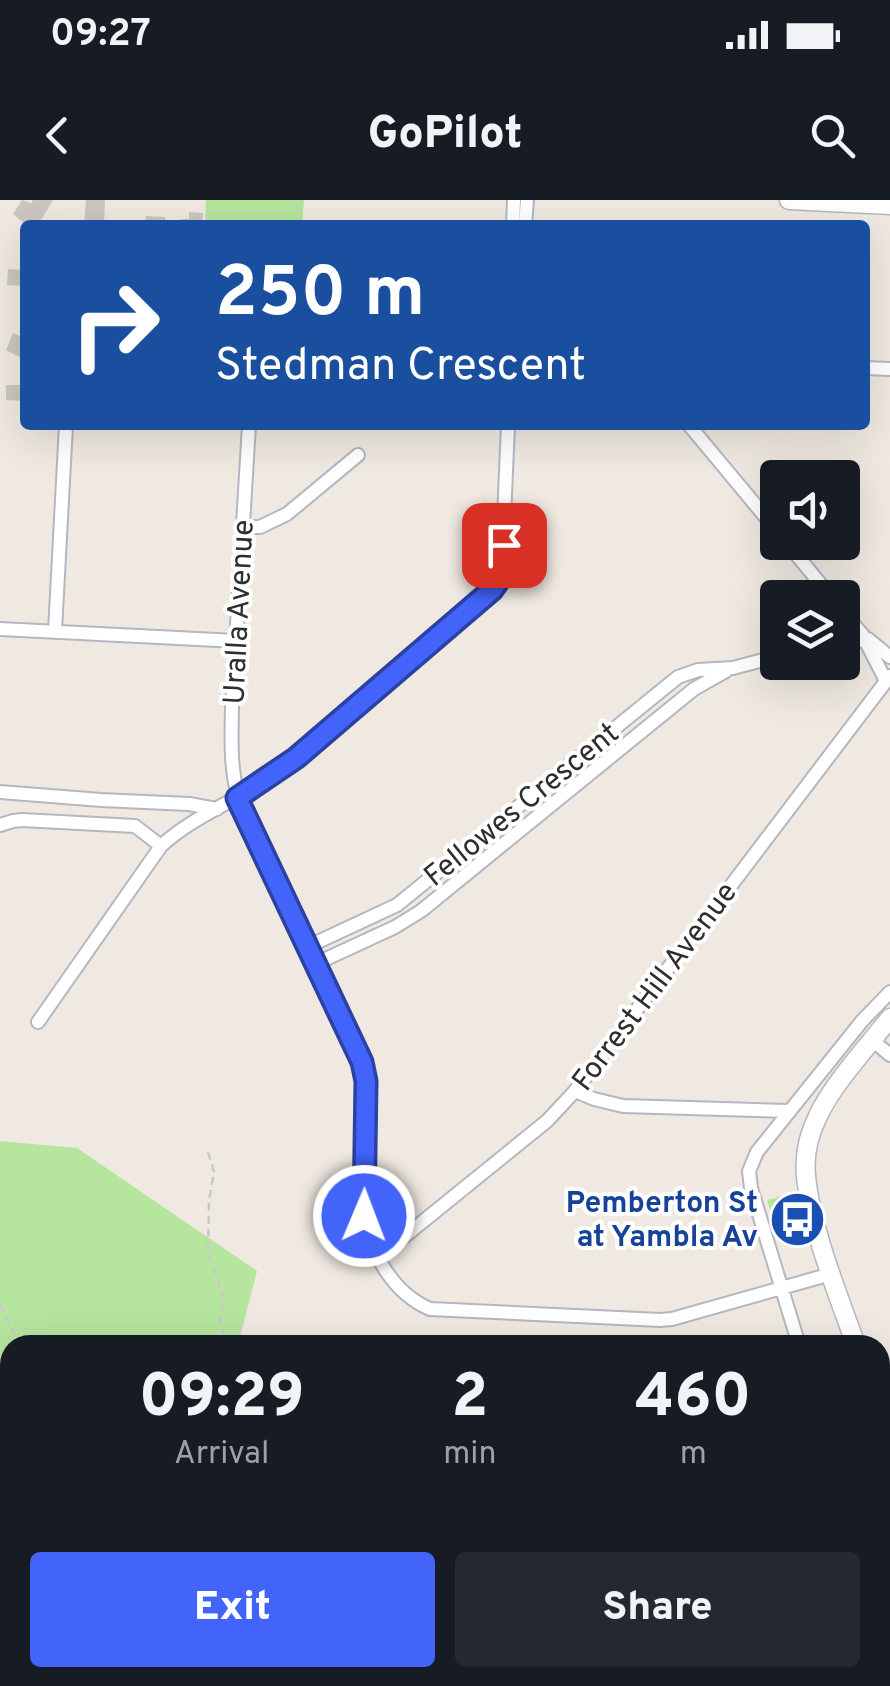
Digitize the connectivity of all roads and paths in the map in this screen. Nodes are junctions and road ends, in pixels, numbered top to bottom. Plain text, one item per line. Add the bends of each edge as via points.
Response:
1 (789, 200) edge
2 (890, 205) edge
3 (66, 430) edge
4 (249, 430) edge
5 (508, 430) edge
6 (693, 430) edge
7 (358, 455) dead end
8 (760, 510) edge
9 (243, 527) junction
10 (801, 560) edge
11 (817, 580) edge
12 (0, 628) edge
13 (55, 630) junction
14 (862, 634) junction
15 (860, 637) edge
16 (237, 641) junction
17 (886, 651) edge
18 (760, 661) edge
19 (733, 668) junction
20 (888, 678) edge
21 (0, 792) edge
22 (237, 798) junction
23 (218, 809) junction
24 (0, 825) edge
25 (161, 846) junction
26 (308, 947) junction
27 (315, 964) junction
28 (890, 992) edge
29 (890, 1018) edge
30 (38, 1022) dead end
31 (872, 1040) junction
32 (890, 1055) edge
33 (575, 1091) junction
34 (788, 1111) junction
35 (208, 1152) dead end
36 (379, 1257) junction
37 (831, 1274) junction
38 (782, 1287) junction
39 (0, 1306) edge
40 (15, 1335) edge
41 (223, 1335) edge
42 (795, 1335) edge
43 (852, 1335) edge

1 - 2 main road
3 - 13 street
4 - 9 street, Uralla Avenue
5 - 22 street via 502,564 492,590 296,758
6 - 8 street
7 - 9 street via 287,514
9 - 16 street, Uralla Avenue
10 - 11 street
12 - 13 street
13 - 16 street
14 - 15 street
14 - 17 street
14 - 20 street
16 - 22 street, Uralla Avenue via 230,762
18 - 19 street, Fellowes Crescent
19 - 26 street, Fellowes Crescent via 678,677 397,905
19 - 27 street, Fellowes Crescent via 694,690 413,916
20 - 33 street, Forrest Hill Avenue
21 - 23 street
22 - 23 street
22 - 26 street, Uralla Avenue
23 - 25 street
24 - 25 street via 22,820 135,826
25 - 30 street
26 - 27 street, Uralla Avenue
27 - 36 street, Uralla Avenue via 365,1072 364,1216
28 - 34 street
29 - 31 main road
31 - 32 street
31 - 37 main road via 824,1105 806,1154
33 - 34 street via 623,1106
33 - 36 street, Forrest Hill Avenue via 547,1122
34 - 38 street via 757,1152 749,1178
35 - 41 path via 214,1172 208,1254 224,1298
36 - 38 street, Uralla Avenue via 408,1296 440,1310 660,1320
37 - 38 street, Uralla Avenue
37 - 43 main road
38 - 42 street
39 - 40 path

